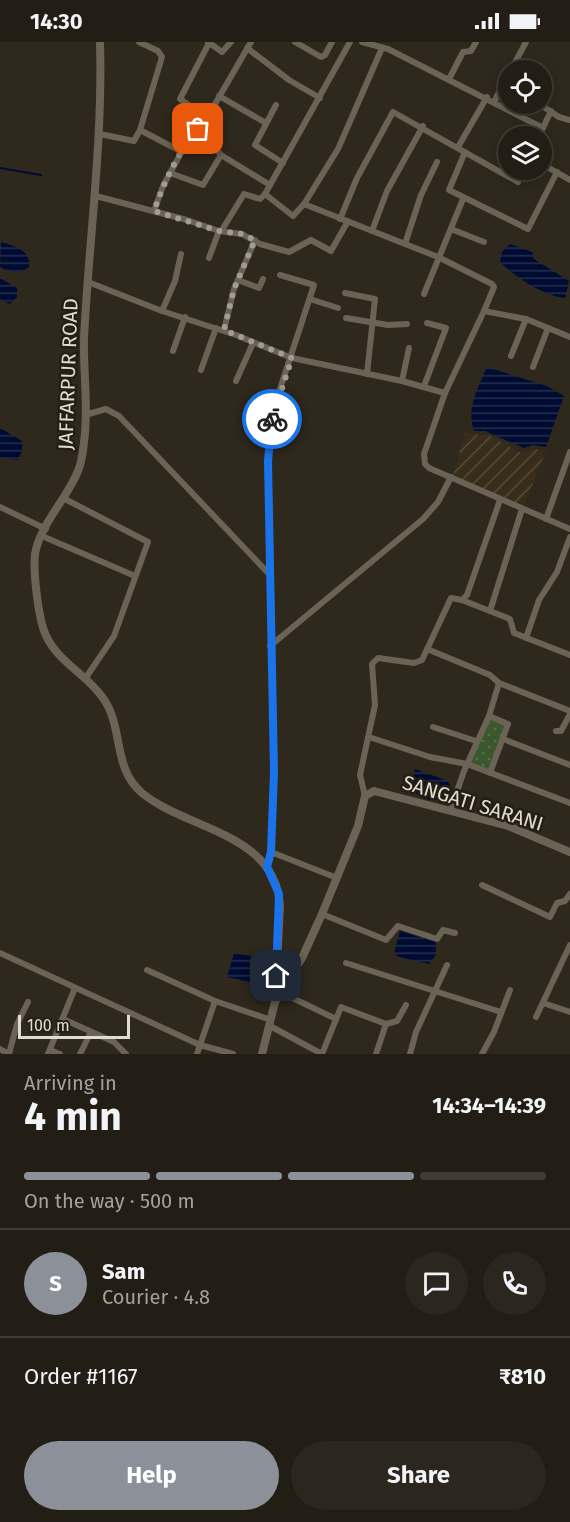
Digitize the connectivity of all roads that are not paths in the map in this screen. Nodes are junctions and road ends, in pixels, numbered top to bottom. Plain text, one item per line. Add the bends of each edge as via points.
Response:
1 (100, 42) edge
2 (139, 42) edge
3 (231, 42) edge
4 (295, 42) edge
5 (332, 42) edge
6 (350, 42) edge
7 (362, 42) edge
8 (476, 42) edge
9 (526, 42) edge
10 (209, 43) edge
11 (373, 43) edge
12 (249, 45) edge
13 (382, 48) junction
14 (516, 60) edge
15 (449, 79) junction
16 (498, 94) edge
17 (219, 96) junction
18 (487, 97) junction
19 (320, 98) junction
20 (494, 102) junction
21 (276, 105) dead end
22 (552, 111) edge
23 (207, 118) junction
24 (570, 120) edge
25 (266, 123) junction
26 (423, 126) junction
27 (539, 126) edge
28 (198, 129) junction
29 (140, 130) junction
30 (100, 134) junction
31 (458, 147) junction
32 (182, 152) junction
33 (465, 152) junction
34 (221, 155) junction
35 (437, 162) dead end
36 (283, 163) junction
37 (552, 169) edge
38 (498, 171) edge
39 (557, 172) junction
40 (170, 173) junction
41 (570, 180) edge
42 (270, 185) junction
43 (265, 194) junction
44 (96, 196) junction
45 (463, 199) junction
46 (304, 204) junction
47 (154, 211) junction
48 (340, 219) junction
49 (348, 221) junction
50 (451, 228) junction
51 (221, 230) junction
52 (372, 231) junction
53 (255, 240) junction
54 (484, 242) dead end
55 (405, 244) junction
56 (181, 254) dead end
57 (438, 257) junction
58 (209, 258) dead end
59 (280, 275) dead end
60 (263, 279) dead end
61 (238, 280) junction
62 (88, 282) junction
63 (345, 293) dead end
64 (424, 294) dead end
65 (310, 299) junction
66 (338, 309) dead end
67 (162, 311) junction
68 (484, 311) junction
69 (185, 317) junction
70 (346, 318) dead end
71 (526, 319) junction
72 (373, 321) junction
73 (427, 323) dead end
74 (407, 324) dead end
75 (216, 328) junction
76 (548, 328) junction
77 (224, 330) junction
78 (570, 337) edge
79 (253, 343) junction
80 (409, 348) dead end
81 (173, 351) dead end
82 (511, 356) dead end
83 (292, 358) junction
84 (533, 367) dead end
85 (201, 370) dead end
86 (367, 374) junction
87 (236, 381) dead end
88 (402, 381) junction
89 (424, 386) junction
90 (445, 393) junction
91 (85, 415) junction
92 (570, 452) edge
93 (451, 477) junction
94 (63, 498) junction
95 (500, 500) junction
96 (0, 507) edge
97 (522, 509) junction
98 (546, 519) junction
99 (570, 529) edge
100 (44, 532) junction
101 (570, 537) edge
102 (270, 575) junction
103 (135, 576) junction
104 (462, 600) junction
105 (490, 611) junction
106 (526, 638) junction
107 (270, 646) junction
108 (427, 650) junction
109 (570, 655) edge
110 (85, 679) junction
111 (499, 683) junction
112 (570, 712) edge
113 (489, 716) junction
114 (433, 727) dead end
115 (556, 731) dead end
116 (369, 737) junction
117 (503, 739) junction
118 (476, 741) junction
119 (467, 764) junction
120 (570, 765) edge
121 (490, 773) junction
122 (365, 796) junction
123 (570, 803) edge
124 (450, 811) junction
125 (271, 852) junction
126 (570, 852) edge
127 (267, 867) junction
128 (337, 879) junction
129 (482, 885) dead end
130 (570, 894) edge
131 (322, 914) junction
132 (455, 933) dead end
133 (570, 945) edge
134 (1, 956) edge
135 (346, 963) dead end
136 (447, 964) dead end
137 (147, 970) dead end
138 (75, 988) junction
139 (436, 990) junction
140 (510, 990) dead end
141 (282, 993) junction
142 (215, 1001) junction
143 (28, 1002) dead end
144 (275, 1002) junction
145 (543, 1003) junction
146 (406, 1005) dead end
147 (570, 1011) edge
148 (501, 1012) junction
149 (536, 1017) dead end
150 (63, 1019) junction
151 (336, 1019) junction
152 (271, 1023) junction
153 (386, 1024) junction
154 (91, 1032) junction
155 (200, 1045) junction
156 (0, 1049) edge
157 (49, 1052) edge
158 (9, 1054) edge
159 (60, 1054) edge
160 (80, 1054) edge
161 (126, 1054) edge
162 (197, 1054) edge
163 (233, 1054) edge
164 (262, 1054) edge
165 (322, 1054) edge
166 (376, 1054) edge
167 (410, 1054) edge
168 (482, 1054) edge

1 - 30 street, JAFFARPUR ROAD
2 - 29 street via 162,57
3 - 10 street via 222,52
4 - 5 street via 321,57
6 - 19 street
7 - 11 street
8 - 15 street via 471,51 464,52
9 - 14 street
10 - 23 street via 180,99
11 - 13 street
12 - 17 street
12 - 19 street via 289,80
13 - 15 street
13 - 46 street via 346,132
15 - 18 street
16 - 20 street
17 - 23 street
17 - 25 street
18 - 20 street
18 - 31 street
19 - 36 street
20 - 27 street
21 - 25 street
22 - 24 street
23 - 28 street
25 - 36 street via 255,145
26 - 31 street
26 - 48 street via 393,111
26 - 52 street via 387,190
28 - 32 street
28 - 34 street
29 - 30 street via 132,141
29 - 32 street
30 - 44 street, JAFFARPUR ROAD
31 - 33 street
32 - 40 street
33 - 38 street
33 - 45 street via 449,190
34 - 40 street via 203,184
34 - 42 street
35 - 55 street
36 - 42 street
37 - 39 street
39 - 41 street
39 - 45 street via 528,229
40 - 47 street
42 - 43 street
43 - 46 street via 294,216
43 - 51 street via 260,199 244,194
44 - 47 street
44 - 62 street, JAFFARPUR ROAD
45 - 50 street
46 - 48 street
47 - 51 street
48 - 49 street
49 - 52 street
49 - 53 street via 332,251 311,240 289,252
50 - 54 street
50 - 57 street
51 - 53 street
51 - 58 street
52 - 55 street
53 - 61 street
55 - 57 street
56 - 67 street
57 - 64 street
57 - 68 street via 494,285
59 - 65 street via 314,285
60 - 61 street via 258,288
61 - 77 street
62 - 67 street
62 - 91 street, JAFFARPUR ROAD
63 - 72 street via 375,299
65 - 66 street
65 - 83 street
67 - 69 street
68 - 71 street
68 - 90 street
69 - 75 street
69 - 81 street
70 - 72 street
71 - 76 street
71 - 82 street
72 - 74 street
72 - 86 street
73 - 89 street via 446,328
75 - 77 street
75 - 85 street
76 - 78 street
76 - 84 street
77 - 79 street
79 - 83 street
79 - 87 street
80 - 88 street
83 - 86 street
83 - 102 street via 269,429
86 - 88 street
88 - 89 street
89 - 90 street
90 - 93 street via 424,460 429,468
91 - 94 street, JAFFARPUR ROAD via 79,470
91 - 102 street via 106,409 118,416
92 - 98 street
93 - 95 street
93 - 107 street via 438,502 423,519
94 - 100 street, JAFFARPUR ROAD
94 - 103 street via 147,541
95 - 97 street
95 - 104 street
96 - 100 street
97 - 98 street
97 - 105 street
98 - 99 street
100 - 103 street
100 - 110 street, JAFFARPUR ROAD via 36,554 43,628 54,651
101 - 106 street via 557,572 539,600
102 - 107 street
103 - 110 street via 114,636
104 - 105 street
104 - 108 street via 451,598
105 - 106 street via 510,619 513,632
106 - 109 street
107 - 125 street via 274,772
108 - 111 street via 490,675
108 - 116 street via 419,663 382,658 374,661 375,705
110 - 127 street, JAFFARPUR ROAD via 104,699 125,771 142,793 247,847
111 - 112 street
111 - 113 street
112 - 115 street via 561,731
113 - 117 street via 508,724
113 - 118 street
114 - 118 street
116 - 119 street via 430,757
116 - 122 street via 360,775
117 - 120 street
117 - 121 street
118 - 119 street
119 - 121 street
119 - 124 street
121 - 123 street
122 - 124 street, SANGATI SARANI via 374,791
122 - 128 street
124 - 126 street, SANGATI SARANI via 508,826
125 - 127 street
125 - 128 street
127 - 144 street, JAFFARPUR ROAD via 279,894
128 - 131 street
129 - 130 street via 550,917 557,903
131 - 132 street via 386,940 399,926 437,939 443,930
131 - 141 street
133 - 145 street
134 - 138 street
135 - 139 street
136 - 139 street
137 - 142 street
138 - 150 street
138 - 155 street
139 - 148 street
139 - 167 street
140 - 148 street
141 - 144 street
141 - 151 street
142 - 152 street
142 - 155 street
143 - 158 street
144 - 152 street, JAFFARPUR ROAD
145 - 147 street
145 - 149 street
146 - 153 street via 397,1021
148 - 168 street
150 - 154 street
150 - 157 street
151 - 153 street via 342,1007
151 - 165 street
152 - 164 street, JAFFARPUR ROAD
152 - 165 street
153 - 166 street
154 - 160 street
154 - 161 street via 116,1043
155 - 162 street
155 - 163 street
156 - 158 street
157 - 159 street

